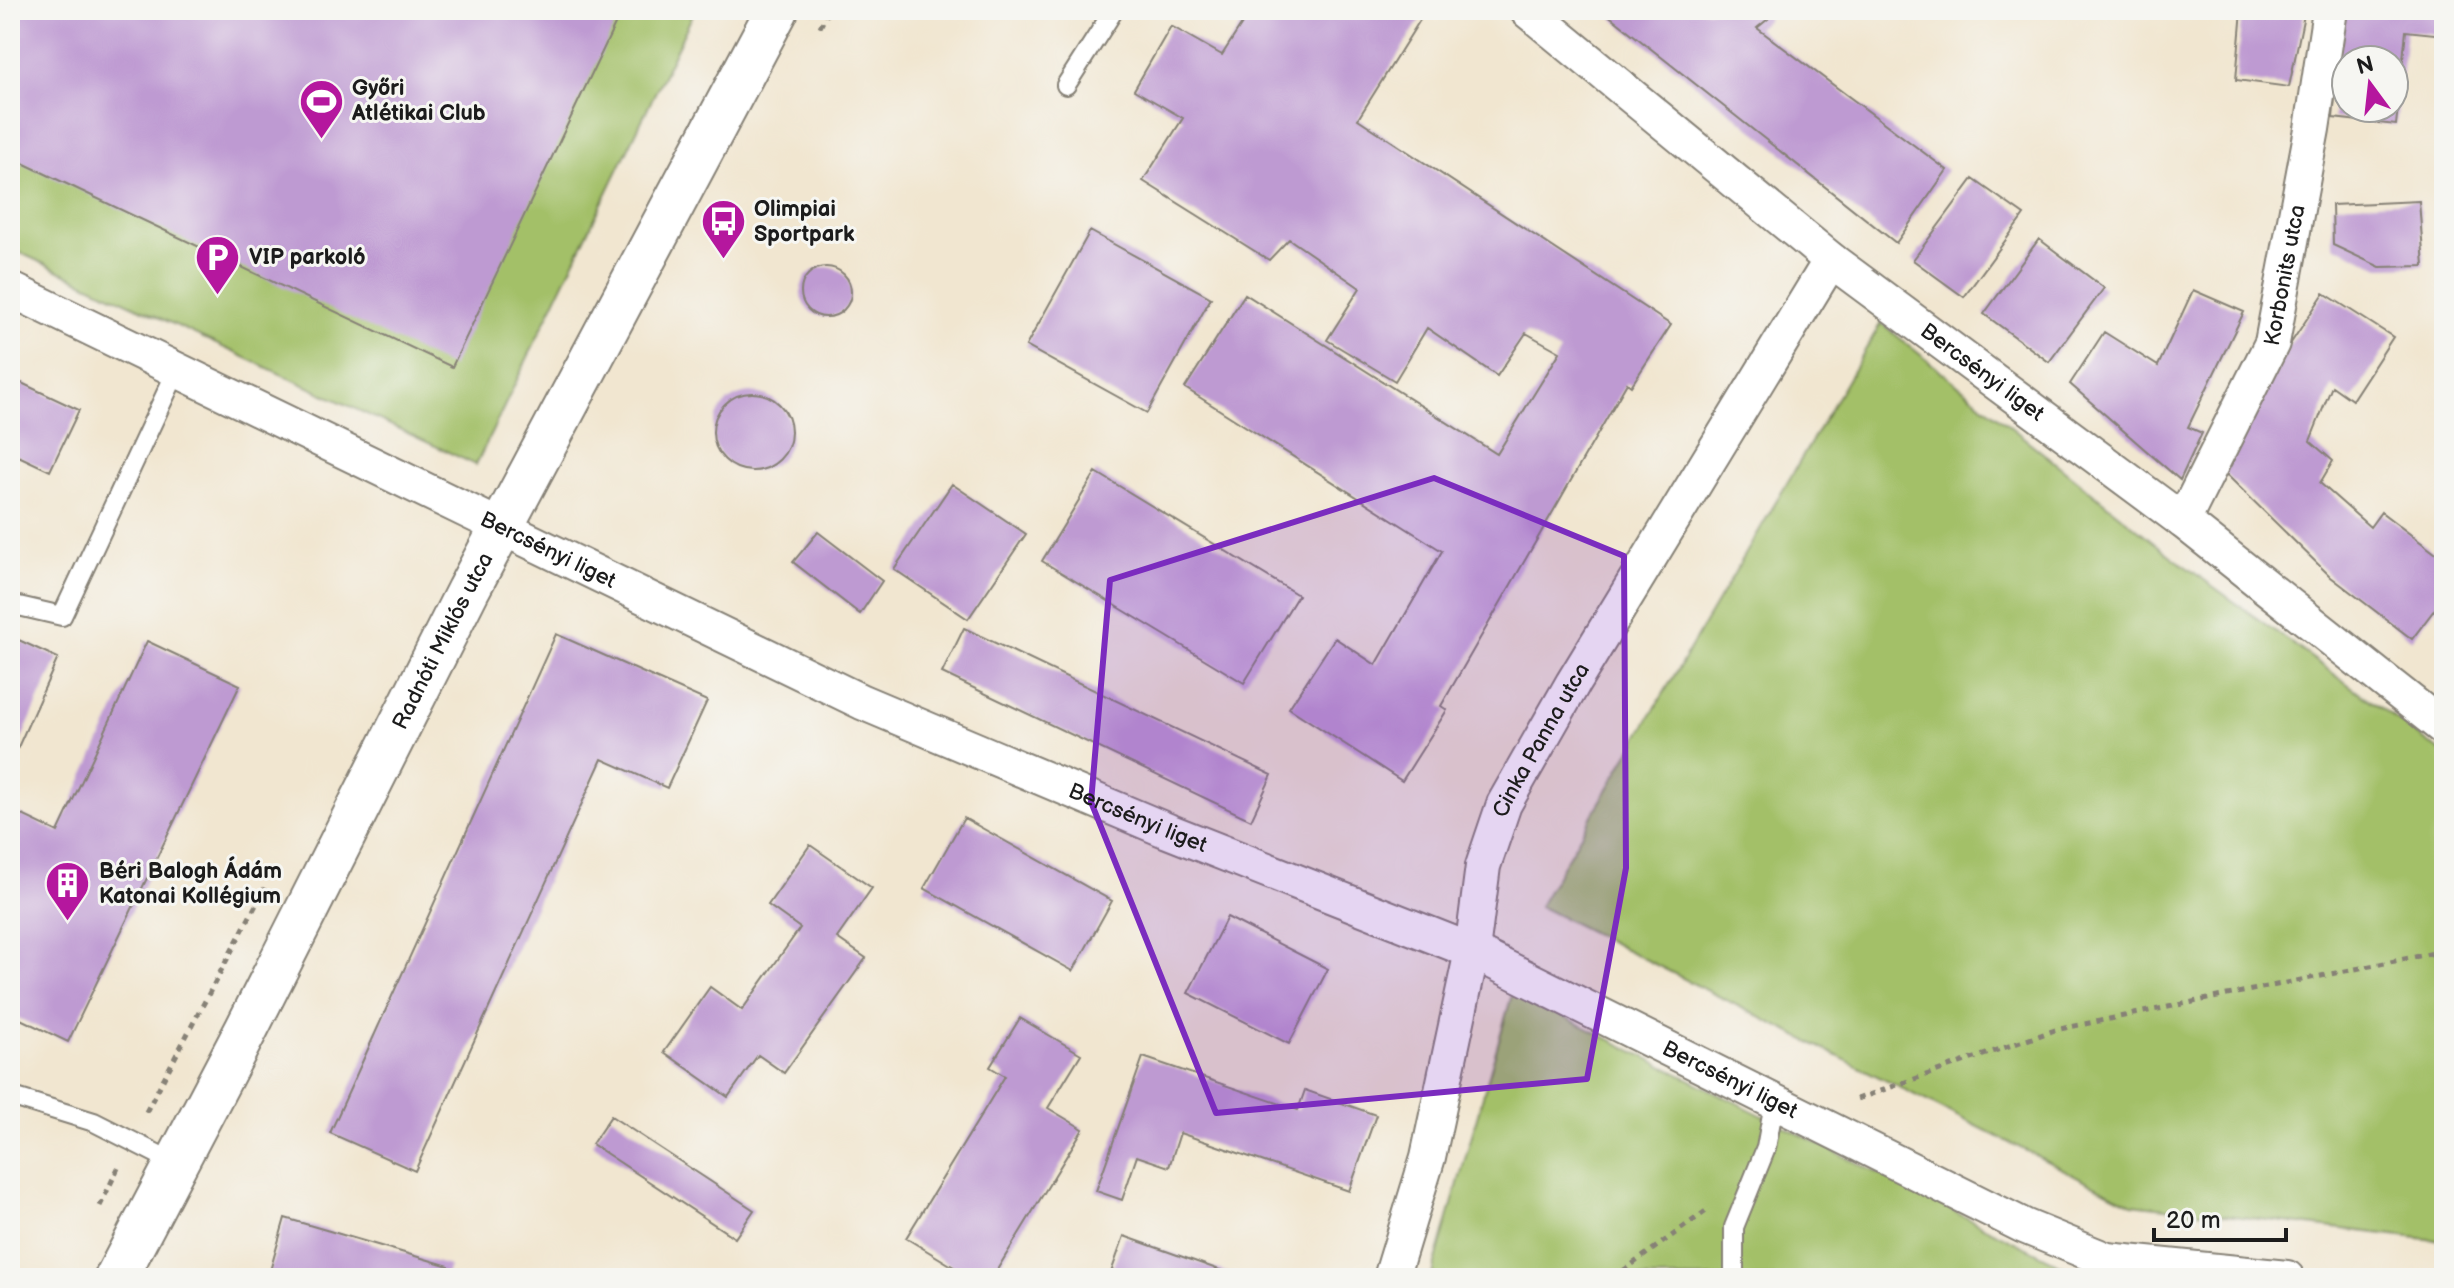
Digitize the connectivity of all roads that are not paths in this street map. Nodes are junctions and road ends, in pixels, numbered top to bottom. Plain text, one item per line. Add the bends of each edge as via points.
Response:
1 (777, 10) edge
2 (1114, 10) edge
3 (1527, 10) edge
4 (2330, 10) edge
5 (1066, 85) dead end
6 (1831, 260) junction
7 (10, 289) edge
8 (177, 370) junction
9 (2183, 521) junction
10 (503, 527) junction
11 (10, 604) edge
12 (2444, 728) edge
13 (1472, 951) junction
14 (10, 1096) edge
15 (1789, 1111) junction
16 (175, 1163) junction
17 (2103, 1269) edge
18 (116, 1278) edge
19 (1391, 1278) edge
20 (1734, 1278) edge
21 (2287, 1278) edge

1 - 10 street, Radnóti Miklós utca
2 - 5 lane
3 - 6 street, Bercsényi liget
4 - 9 street, Korbonits utca via 2272,343
6 - 9 street, Bercsényi liget
6 - 13 street, Cinka Panna utca via 1504,804 1483,866
7 - 8 street, Bercsényi liget
8 - 10 street, Bercsényi liget
8 - 11 lane via 62,616
9 - 12 street, Bercsényi liget
10 - 13 street, Bercsényi liget via 862,702
10 - 16 street, Radnóti Miklós utca
13 - 15 street, Bercsényi liget
13 - 19 street, Cinka Panna utca via 1428,1157
14 - 16 lane via 94,1122
15 - 17 street, Bercsényi liget
15 - 20 lane via 1766,1148 1734,1227
16 - 18 street, Radnóti Miklós utca
17 - 21 street, Bercsényi liget

